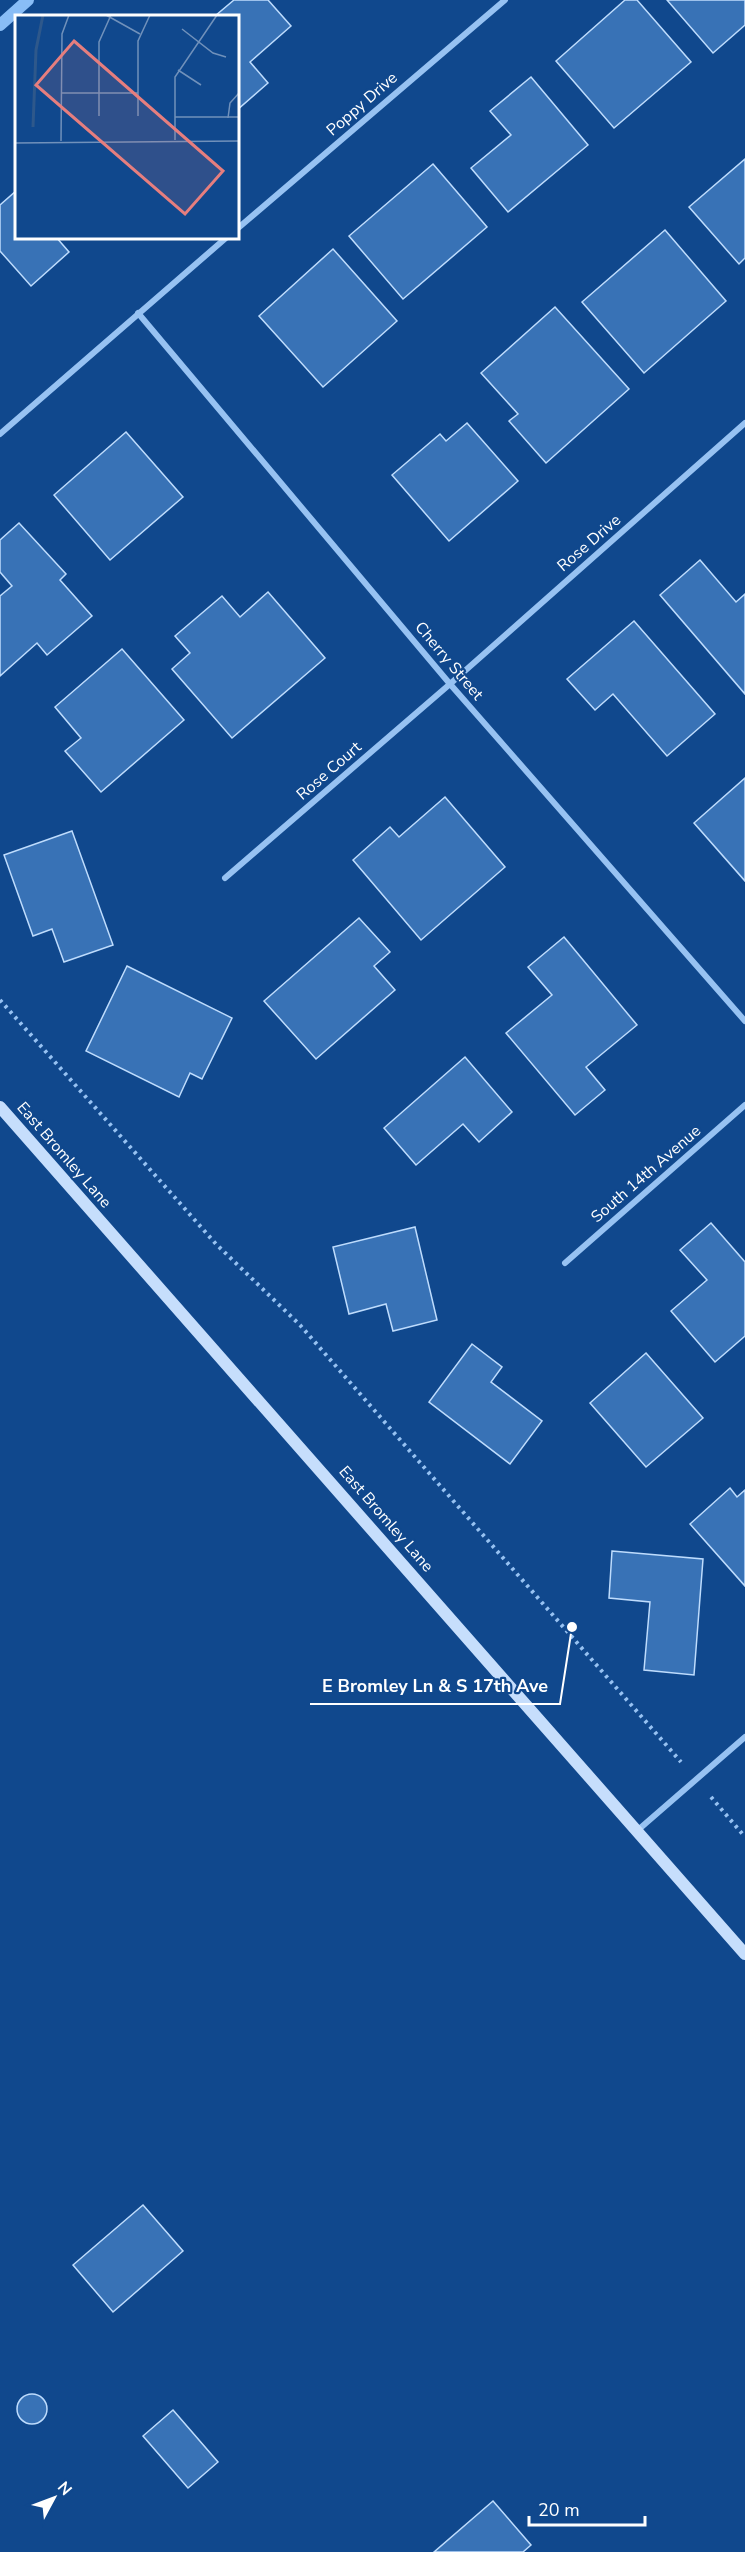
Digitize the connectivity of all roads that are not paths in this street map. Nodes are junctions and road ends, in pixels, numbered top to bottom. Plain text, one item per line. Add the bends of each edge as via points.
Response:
1 (505, 0) edge
2 (238, 228) edge
3 (226, 238) edge
4 (138, 314) junction
5 (745, 423) edge
6 (0, 434) edge
7 (450, 684) junction
8 (225, 878) dead end
9 (745, 1021) edge
10 (745, 1105) edge
11 (0, 1107) edge
12 (565, 1263) dead end
13 (745, 1737) edge
14 (638, 1830) junction
15 (745, 1954) edge

1 - 2 street, Poppy Drive
3 - 4 street
4 - 6 street
4 - 7 street, Cherry Street
5 - 7 street, Rose Drive
7 - 8 street, Rose Court
7 - 9 street, Cherry Street
10 - 12 street, South 14th Avenue
11 - 14 main road, East Bromley Lane
13 - 14 street
14 - 15 main road, East Bromley Lane

